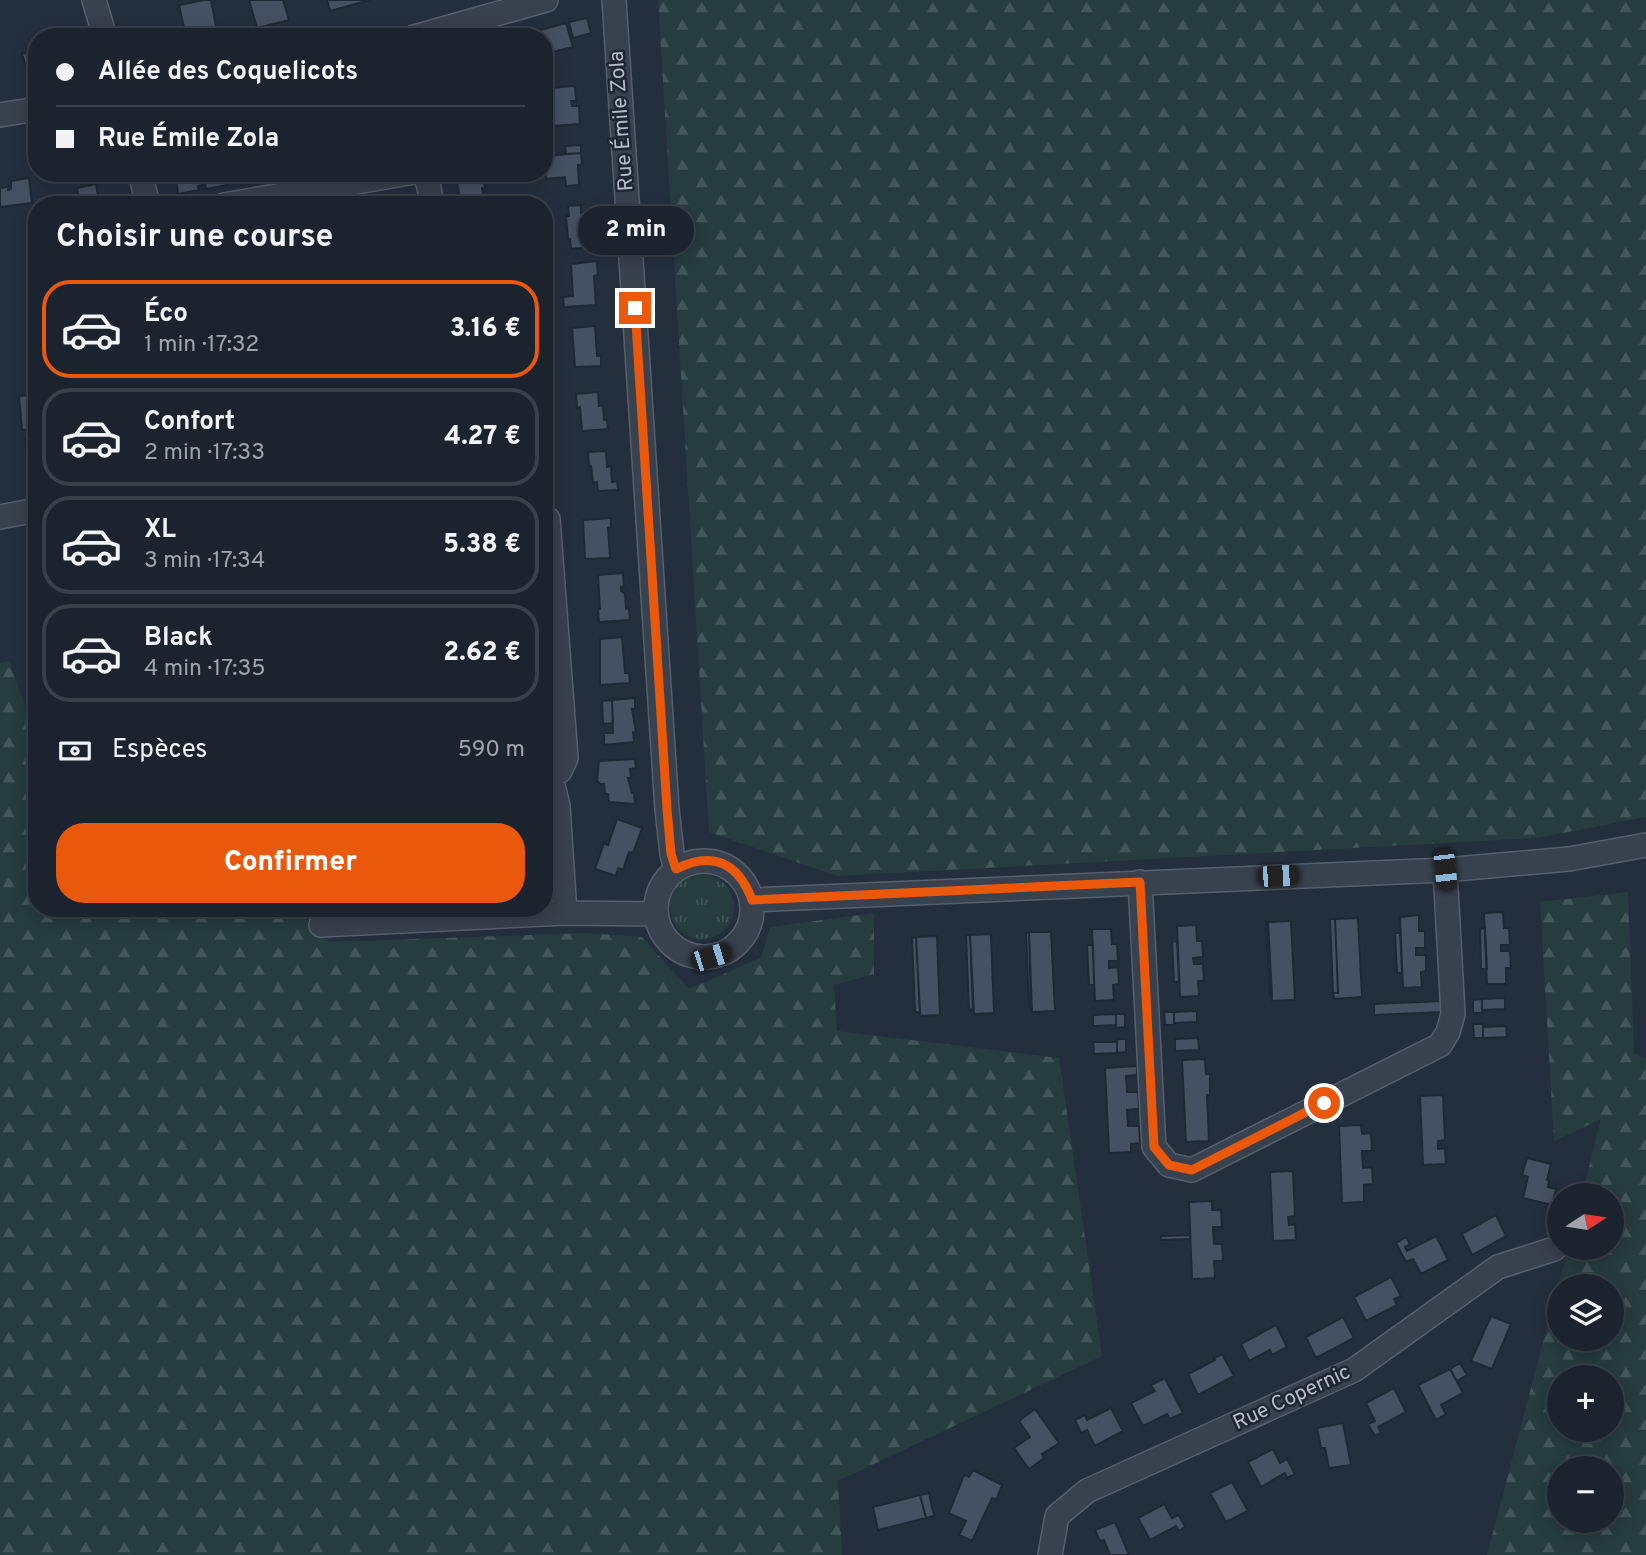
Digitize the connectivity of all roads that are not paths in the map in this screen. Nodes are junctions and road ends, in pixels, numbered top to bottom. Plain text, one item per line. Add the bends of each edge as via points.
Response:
1 (94, 0) edge
2 (545, 0) edge
3 (614, 0) edge
4 (102, 28) edge
5 (446, 28) edge
6 (28, 110) edge
7 (0, 115) edge
8 (356, 182) edge
9 (276, 196) edge
10 (28, 512) edge
11 (0, 517) edge
12 (553, 585) edge
13 (553, 774) edge
14 (553, 788) edge
15 (1646, 845) edge
16 (676, 869) junction
17 (1445, 870) junction
18 (1140, 882) junction
19 (752, 900) junction
20 (565, 913) junction
21 (553, 914) edge
22 (656, 914) junction
23 (484, 917) edge
24 (321, 925) dead end
25 (1547, 1250) edge
26 (1050, 1555) edge

1 - 4 street
2 - 5 street
3 - 16 street, Rue Émile Zola via 667,809
6 - 7 street
8 - 9 street
10 - 11 street
12 - 13 street via 566,758
14 - 20 street
15 - 17 street via 1569,859
16 - 19 street via 698,861 722,863 736,872
16 - 22 street via 660,889
17 - 18 street
17 - 18 street via 1453,1014 1440,1045 1192,1170 1169,1165 1154,1147
18 - 19 street
19 - 22 street via 752,915 739,943 711,957 688,954 669,942
20 - 21 street
20 - 22 street
23 - 24 street
25 - 26 street, Rue Copernic via 1499,1267 1354,1370 1087,1491 1057,1516

